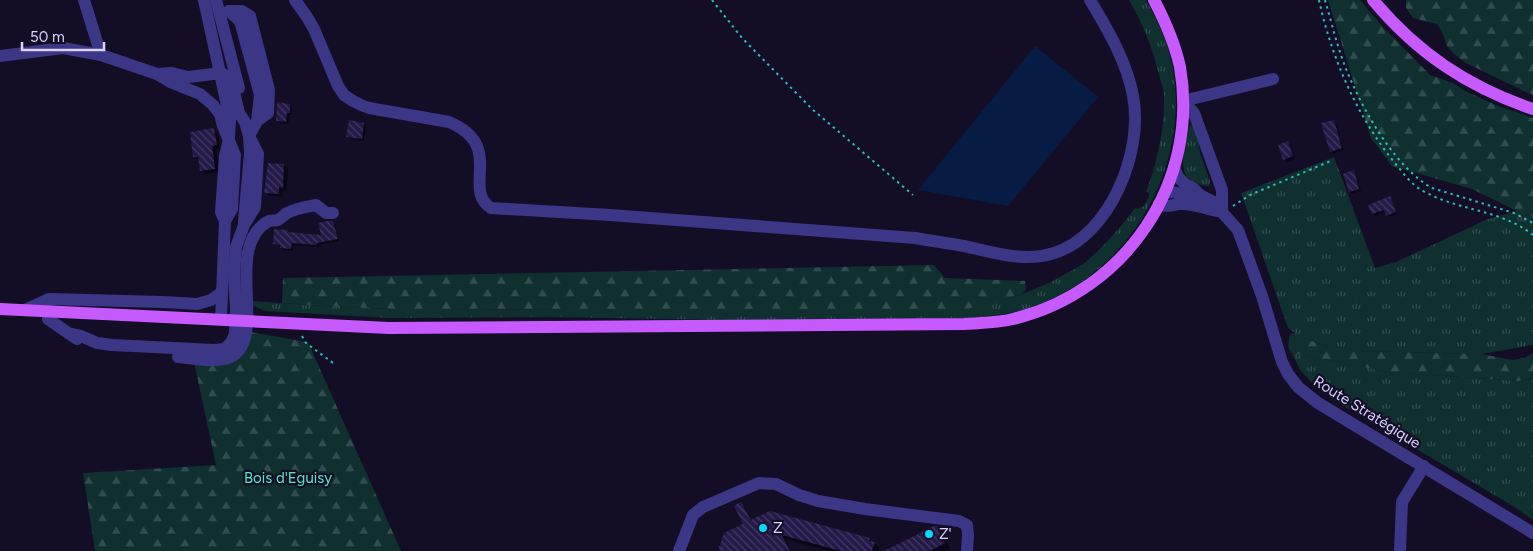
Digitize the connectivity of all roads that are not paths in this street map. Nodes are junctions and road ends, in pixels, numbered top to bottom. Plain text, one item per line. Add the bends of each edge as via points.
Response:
1 (84, 0) edge
2 (204, 0) edge
3 (296, 0) edge
4 (1090, 0) edge
5 (1154, 0) edge
6 (1373, 0) edge
7 (218, 9) edge
8 (100, 55) junction
9 (0, 56) edge
10 (221, 73) junction
11 (157, 74) junction
12 (1273, 79) dead end
13 (1183, 101) junction
14 (1533, 109) edge
15 (251, 121) junction
16 (248, 136) junction
17 (229, 139) junction
18 (1174, 167) junction
19 (1165, 192) junction
20 (1200, 195) junction
21 (1159, 204) junction
22 (1222, 212) junction
23 (333, 213) dead end
24 (285, 214) junction
25 (244, 225) junction
26 (224, 250) junction
27 (222, 292) junction
28 (0, 309) edge
29 (25, 310) junction
30 (48, 311) junction
31 (221, 319) junction
32 (241, 320) junction
33 (1424, 466) junction
34 (1533, 533) edge
35 (679, 551) edge
36 (966, 551) edge
37 (1400, 551) edge

1 - 8 street
2 - 7 street
3 - 4 street via 307,16 344,95 369,108 449,122 470,134 480,156 481,198 491,208 915,238 1002,255 1030,257 1053,254 1074,244 1093,228 1111,203 1130,158 1134,139 1134,97 1122,58
5 - 13 main road via 1167,26 1180,67
6 - 14 main road via 1398,29 1445,67 1480,88
7 - 10 street
7 - 15 street via 245,113
7 - 15 street via 240,21 260,95 259,106
7 - 15 street via 242,11 250,16 270,90 268,113
8 - 9 street via 63,48
8 - 11 street
10 - 11 street via 188,77
10 - 15 street via 227,76 234,92 238,113
10 - 17 street via 230,119
11 - 17 street via 200,94 213,105 220,114
12 - 13 street
13 - 18 main road
13 - 22 street via 1194,112 1222,190
15 - 16 street
16 - 17 street
16 - 25 street via 258,154 255,207
17 - 26 street via 235,155 232,209 225,221
18 - 19 main road
18 - 20 street, Route Stratégique via 1178,177
19 - 20 street
19 - 21 main road
20 - 22 street, Route Stratégique via 1212,201
21 - 22 street via 1165,207 1195,205
21 - 32 main road via 1129,250 1096,280 1051,306 1000,321 964,324 389,328
22 - 33 street, Route Stratégique via 1243,241 1282,362 1292,380 1318,403
23 - 24 street via 326,214 316,206
24 - 25 street via 257,218
24 - 32 street via 278,220 268,221 253,237 245,275 248,307
25 - 26 street
25 - 32 street via 236,247 234,274
26 - 27 street
27 - 29 street via 197,304 49,299
27 - 31 street
28 - 29 main road
29 - 30 main road
30 - 31 main road
30 - 32 street via 48,318 79,340 106,353 215,359 236,354 243,344 247,332
31 - 32 main road
33 - 34 street, Route Stratégique
33 - 37 street via 1402,502
35 - 36 street via 693,515 759,483 776,484 818,501 959,521 967,526

